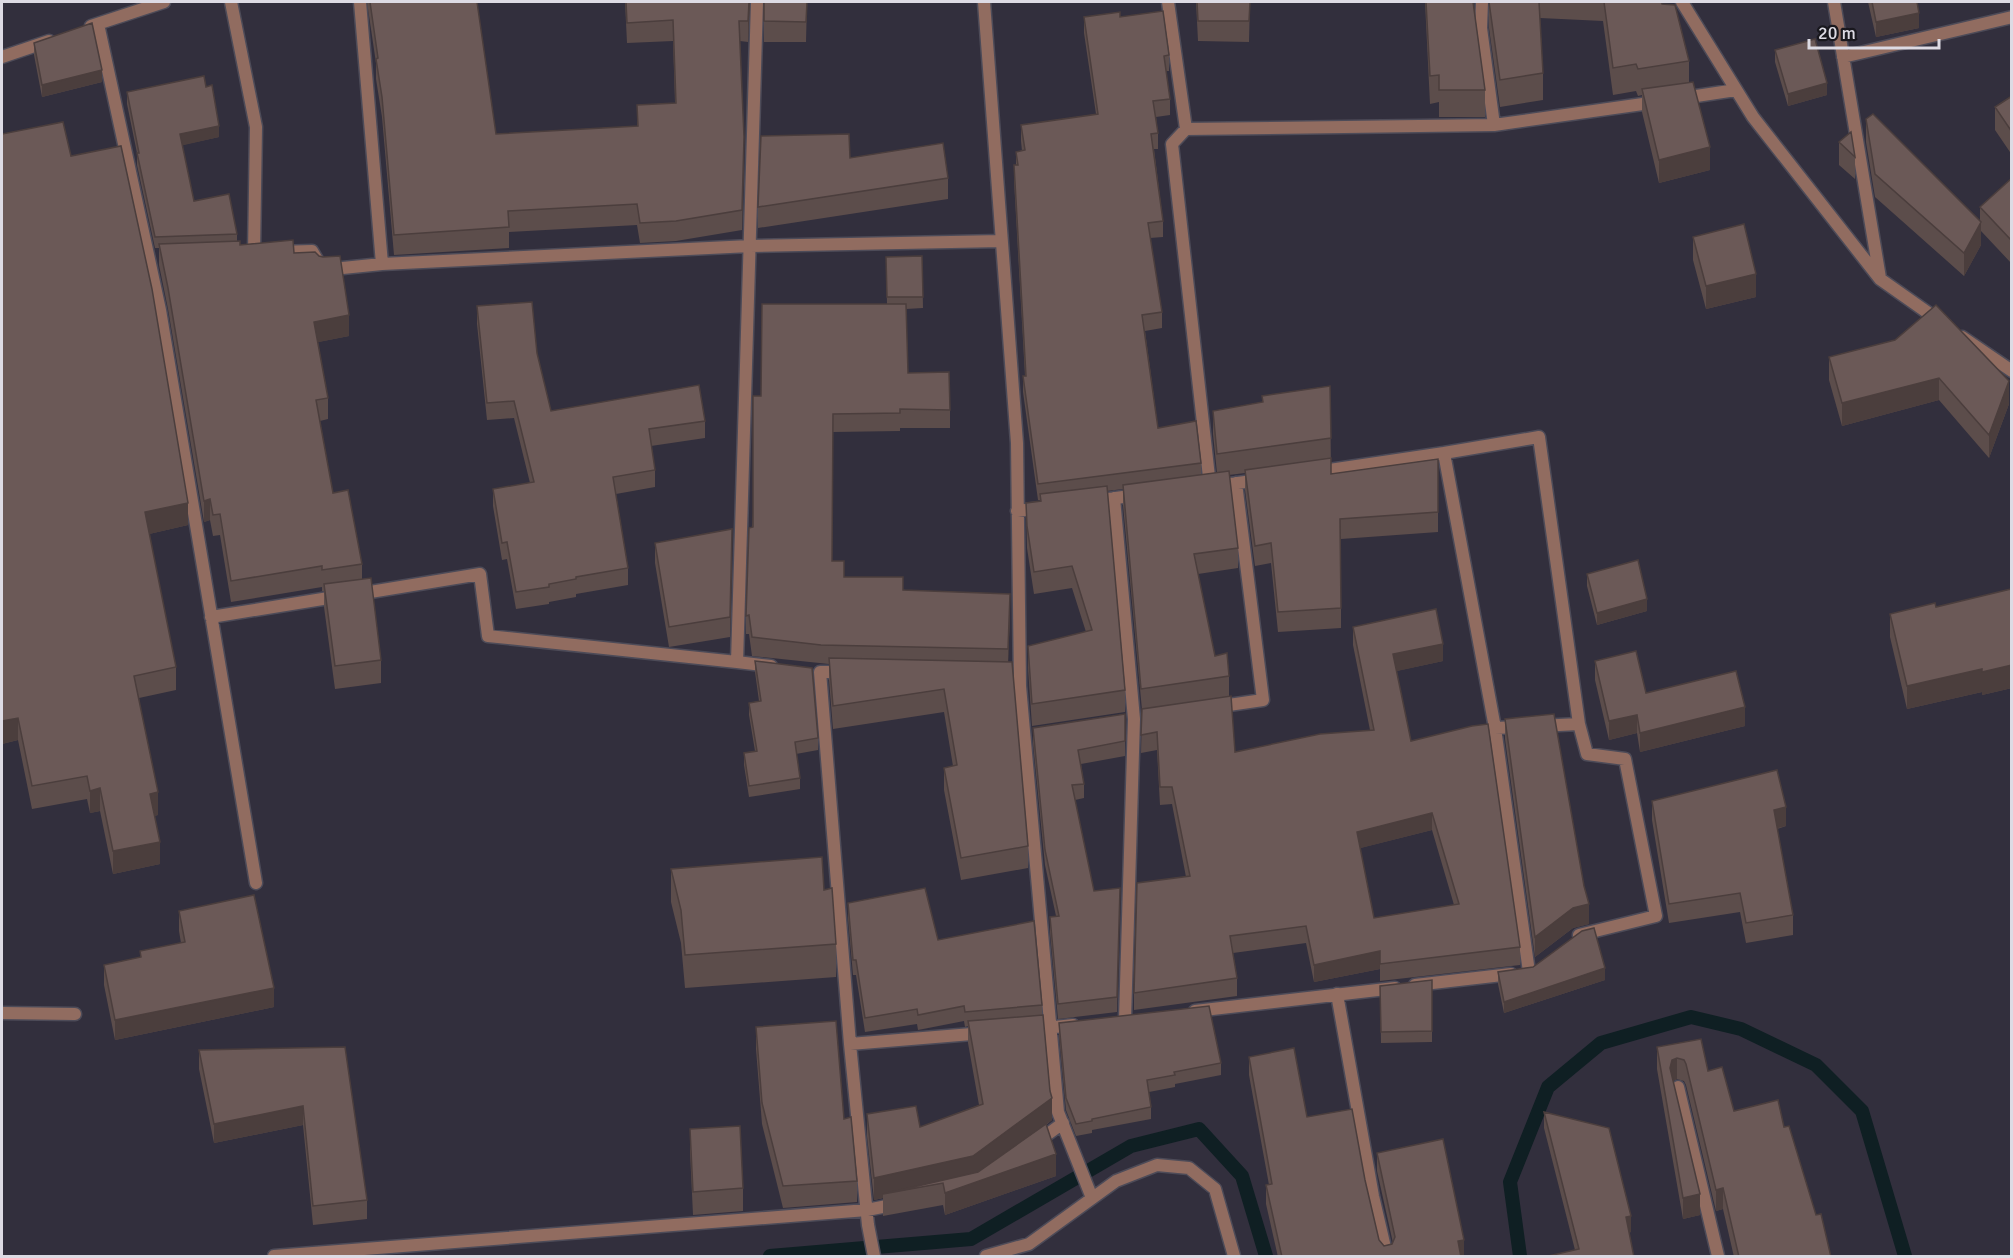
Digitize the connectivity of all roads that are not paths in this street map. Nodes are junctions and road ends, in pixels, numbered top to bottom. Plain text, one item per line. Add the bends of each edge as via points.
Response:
1 (164, 2) edge
2 (231, 2) edge
3 (360, 2) edge
4 (757, 2) edge
5 (984, 2) edge
6 (1168, 2) edge
7 (1482, 2) edge
8 (1682, 2) edge
9 (1834, 2) edge
10 (2012, 17) edge
11 (98, 24) junction
12 (2, 57) edge
13 (1843, 57) junction
14 (1736, 90) junction
15 (1494, 125) junction
16 (1186, 129) junction
17 (1001, 241) junction
18 (750, 246) junction
19 (382, 264) junction
20 (1880, 279) junction
21 (2012, 371) edge
22 (1444, 453) junction
23 (1308, 473) edge
24 (1273, 478) edge
25 (1236, 483) junction
26 (1146, 494) edge
27 (1114, 498) junction
28 (1082, 502) edge
29 (1060, 505) edge
30 (1017, 511) junction
31 (211, 617) junction
32 (737, 662) junction
33 (784, 668) edge
34 (855, 673) edge
35 (1204, 709) edge
36 (1579, 724) junction
37 (1495, 728) junction
38 (256, 883) dead end
39 (1570, 941) edge
40 (1337, 994) junction
41 (1184, 1012) edge
42 (2, 1013) edge
43 (75, 1014) dead end
44 (1126, 1019) edge
45 (1083, 1024) edge
46 (1050, 1028) junction
47 (1015, 1031) edge
48 (992, 1032) edge
49 (850, 1044) junction
50 (1678, 1087) dead end
51 (1063, 1123) junction
52 (1024, 1151) edge
53 (1092, 1198) junction
54 (911, 1201) edge
55 (867, 1210) junction
56 (1019, 1252) edge
57 (274, 1257) edge
58 (874, 1257) edge
59 (986, 1257) edge
60 (1234, 1257) edge
61 (1387, 1257) edge
62 (1718, 1257) edge

1 - 11 street
2 - 19 street via 255,127 248,253 312,251 323,270
3 - 19 street
4 - 18 street
5 - 17 street
6 - 16 street
7 - 15 street via 1481,28
8 - 14 street
9 - 13 street
10 - 13 street
11 - 12 street
11 - 31 street via 154,256
13 - 20 street
14 - 15 street
14 - 20 street
15 - 16 street
16 - 25 street via 1172,144 1205,487
17 - 18 street
17 - 30 street via 1017,443
18 - 19 street
18 - 32 street
20 - 21 street
22 - 23 street
22 - 36 street via 1539,437
22 - 37 street
24 - 25 street
25 - 35 street via 1263,700
26 - 27 street
27 - 28 street
27 - 44 street via 1134,719
29 - 30 street
30 - 46 street via 1014,676 1029,735
31 - 32 street via 480,574 488,636
31 - 38 street
32 - 33 street
34 - 49 street via 814,671
36 - 37 street
36 - 39 street via 1587,754 1625,759 1656,916 1578,935
37 - 40 street via 1533,969
40 - 41 street
40 - 61 street
42 - 43 street
45 - 46 street
46 - 47 street
46 - 51 street via 1058,1112
48 - 49 street
49 - 55 street
50 - 62 street
51 - 52 street
51 - 53 street
53 - 56 street
53 - 60 street via 1116,1181 1157,1165 1189,1168 1215,1189
54 - 55 street
55 - 57 street
55 - 58 street
56 - 59 street

